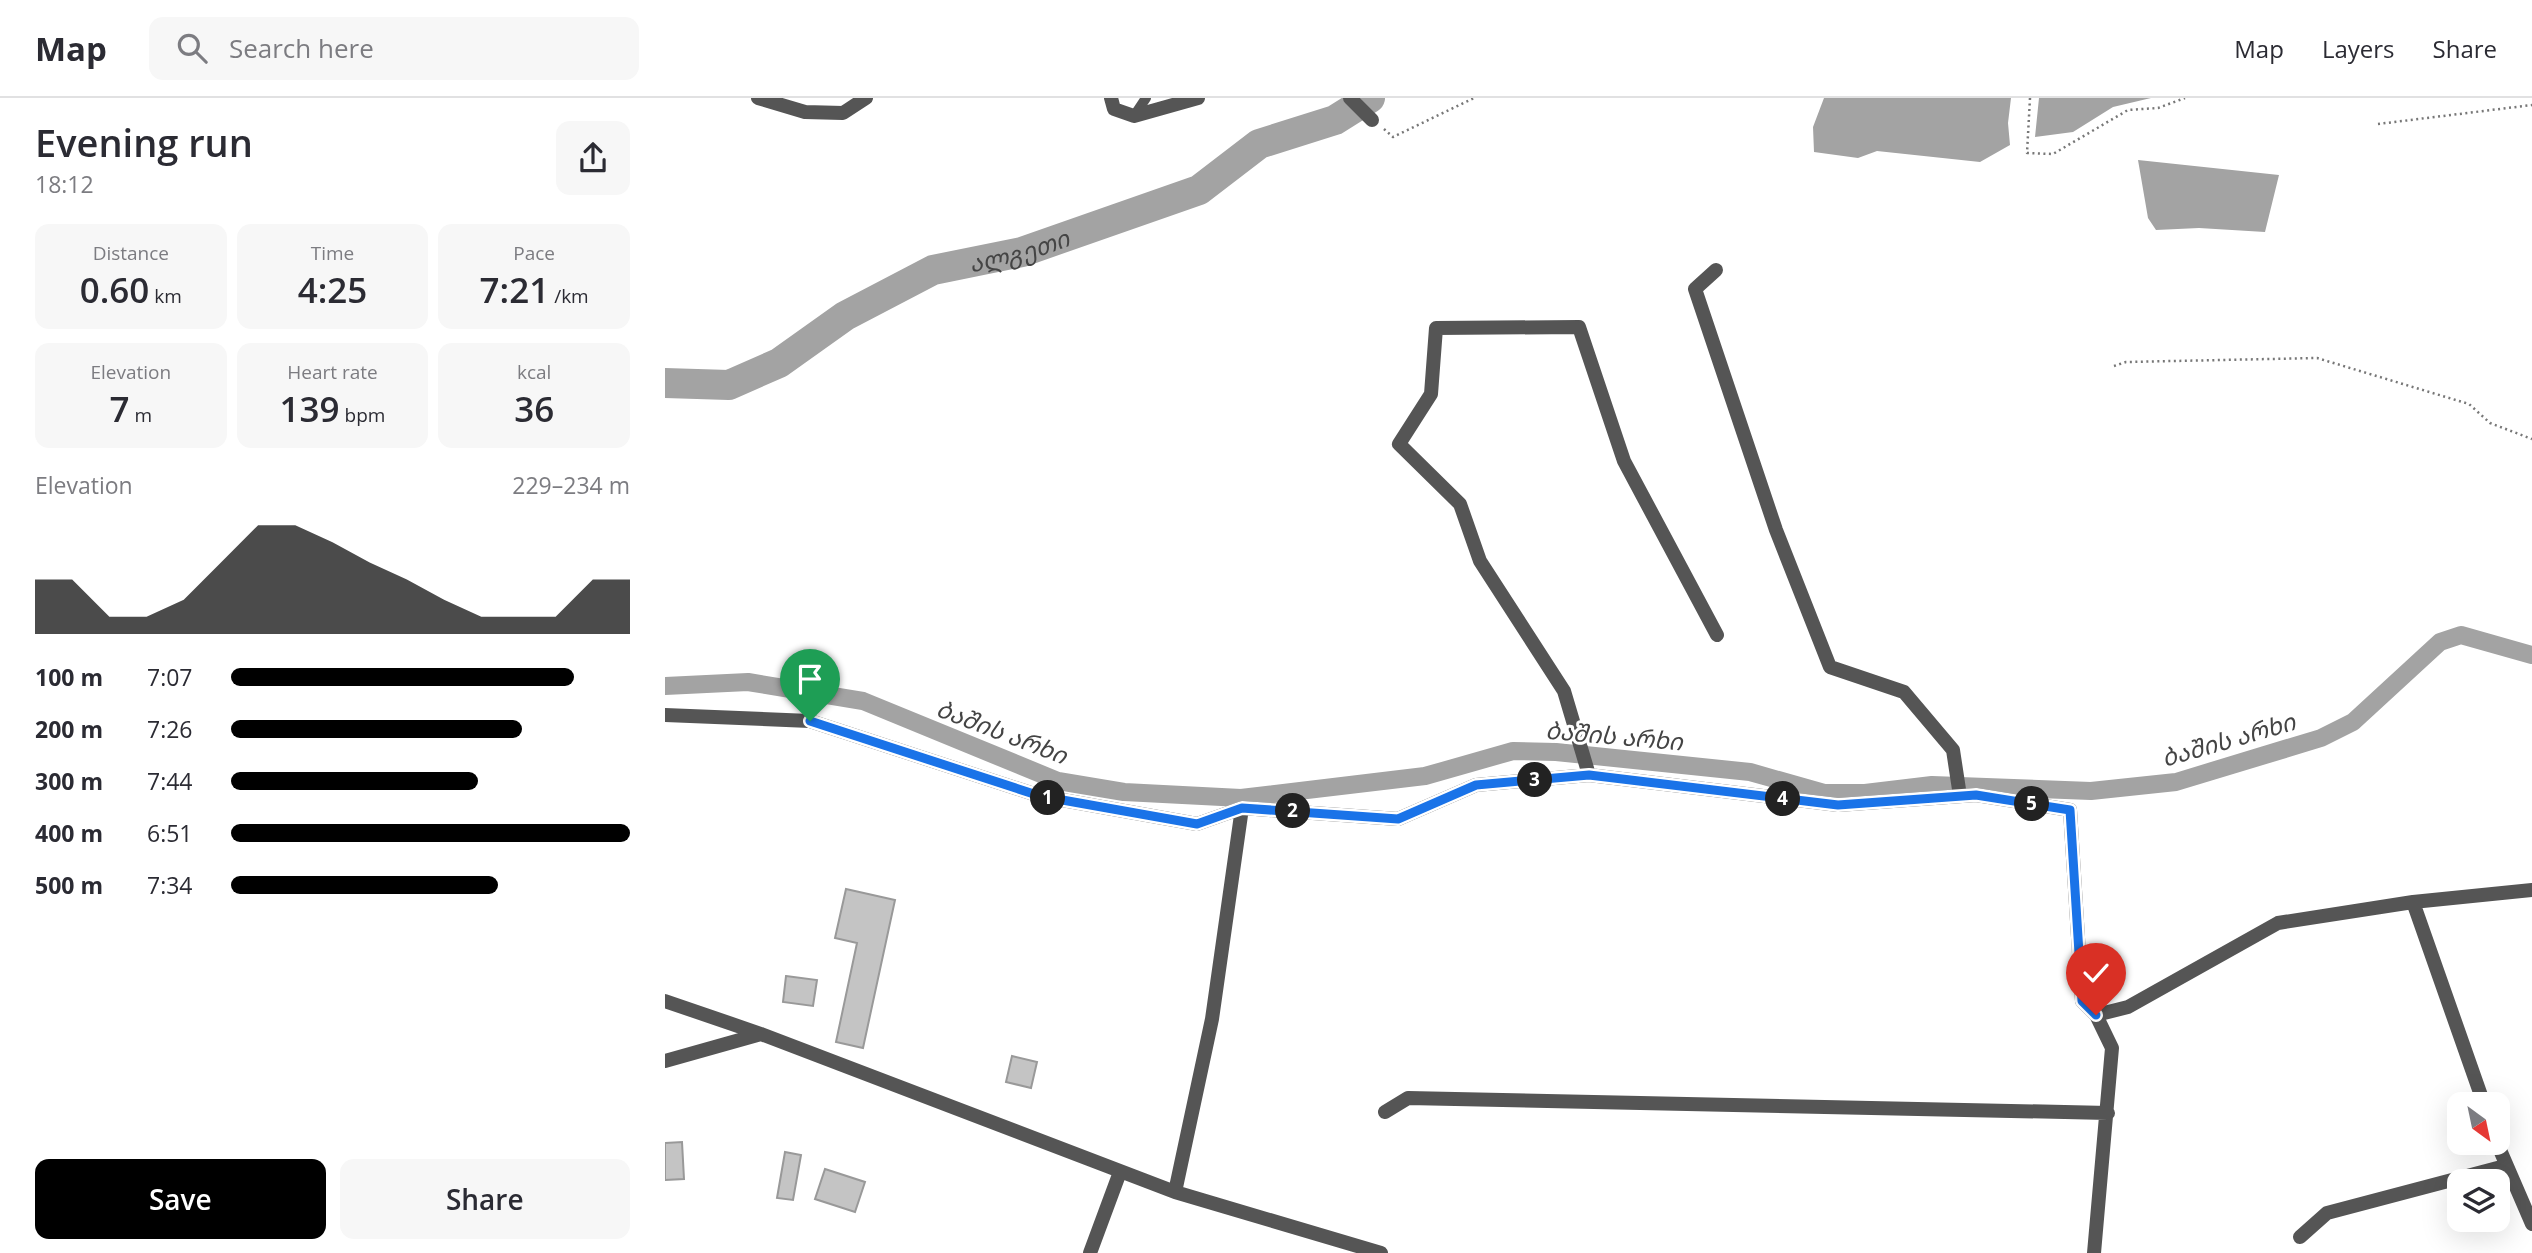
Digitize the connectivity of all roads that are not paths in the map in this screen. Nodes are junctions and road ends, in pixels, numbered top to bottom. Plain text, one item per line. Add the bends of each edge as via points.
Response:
1 (758, 98) edge
2 (866, 98) edge
3 (1111, 98) edge
4 (1146, 98) edge
5 (1199, 98) edge
6 (1349, 98) edge
7 (1134, 116) junction
8 (1372, 120) road end
9 (1716, 270) dead end
10 (1717, 635) dead end
11 (665, 715) edge
12 (1589, 775) junction
13 (1960, 796) junction
14 (1242, 808) junction
15 (2532, 890) edge
16 (2413, 902) junction
17 (665, 1001) edge
18 (2096, 1015) junction
19 (761, 1034) junction
20 (665, 1061) edge
21 (2480, 1092) edge
22 (1385, 1112) dead end
23 (2108, 1113) junction
24 (2501, 1155) edge
25 (2505, 1166) junction
26 (1120, 1172) junction
27 (1175, 1192) junction
28 (2532, 1224) edge
29 (2300, 1237) dead end
30 (1090, 1253) edge
31 (1380, 1253) edge
32 (2094, 1253) edge

1 - 2 street via 805,112 843,113
3 - 7 street via 1114,109
4 - 7 lane
5 - 7 street
6 - 8 street
9 - 13 street via 1695,289 1776,530 1831,667 1904,692 1953,750
10 - 12 street via 1624,461 1580,327 1436,328 1431,394 1399,444 1460,504 1480,561 1565,691
11 - 14 street via 810,721 1040,796 1197,824
12 - 13 street via 1838,805
12 - 14 street via 1476,785 1398,819
13 - 18 street via 2070,810 2082,1001
14 - 27 street via 1212,1019
15 - 16 street
16 - 18 street via 2278,923 2128,1007
16 - 21 street
17 - 19 street
18 - 23 street via 2112,1048
19 - 20 street
19 - 26 street
22 - 23 street via 1408,1098
23 - 32 street
24 - 25 street
25 - 28 street
25 - 29 street via 2326,1213
26 - 27 street
26 - 30 street
27 - 31 street

